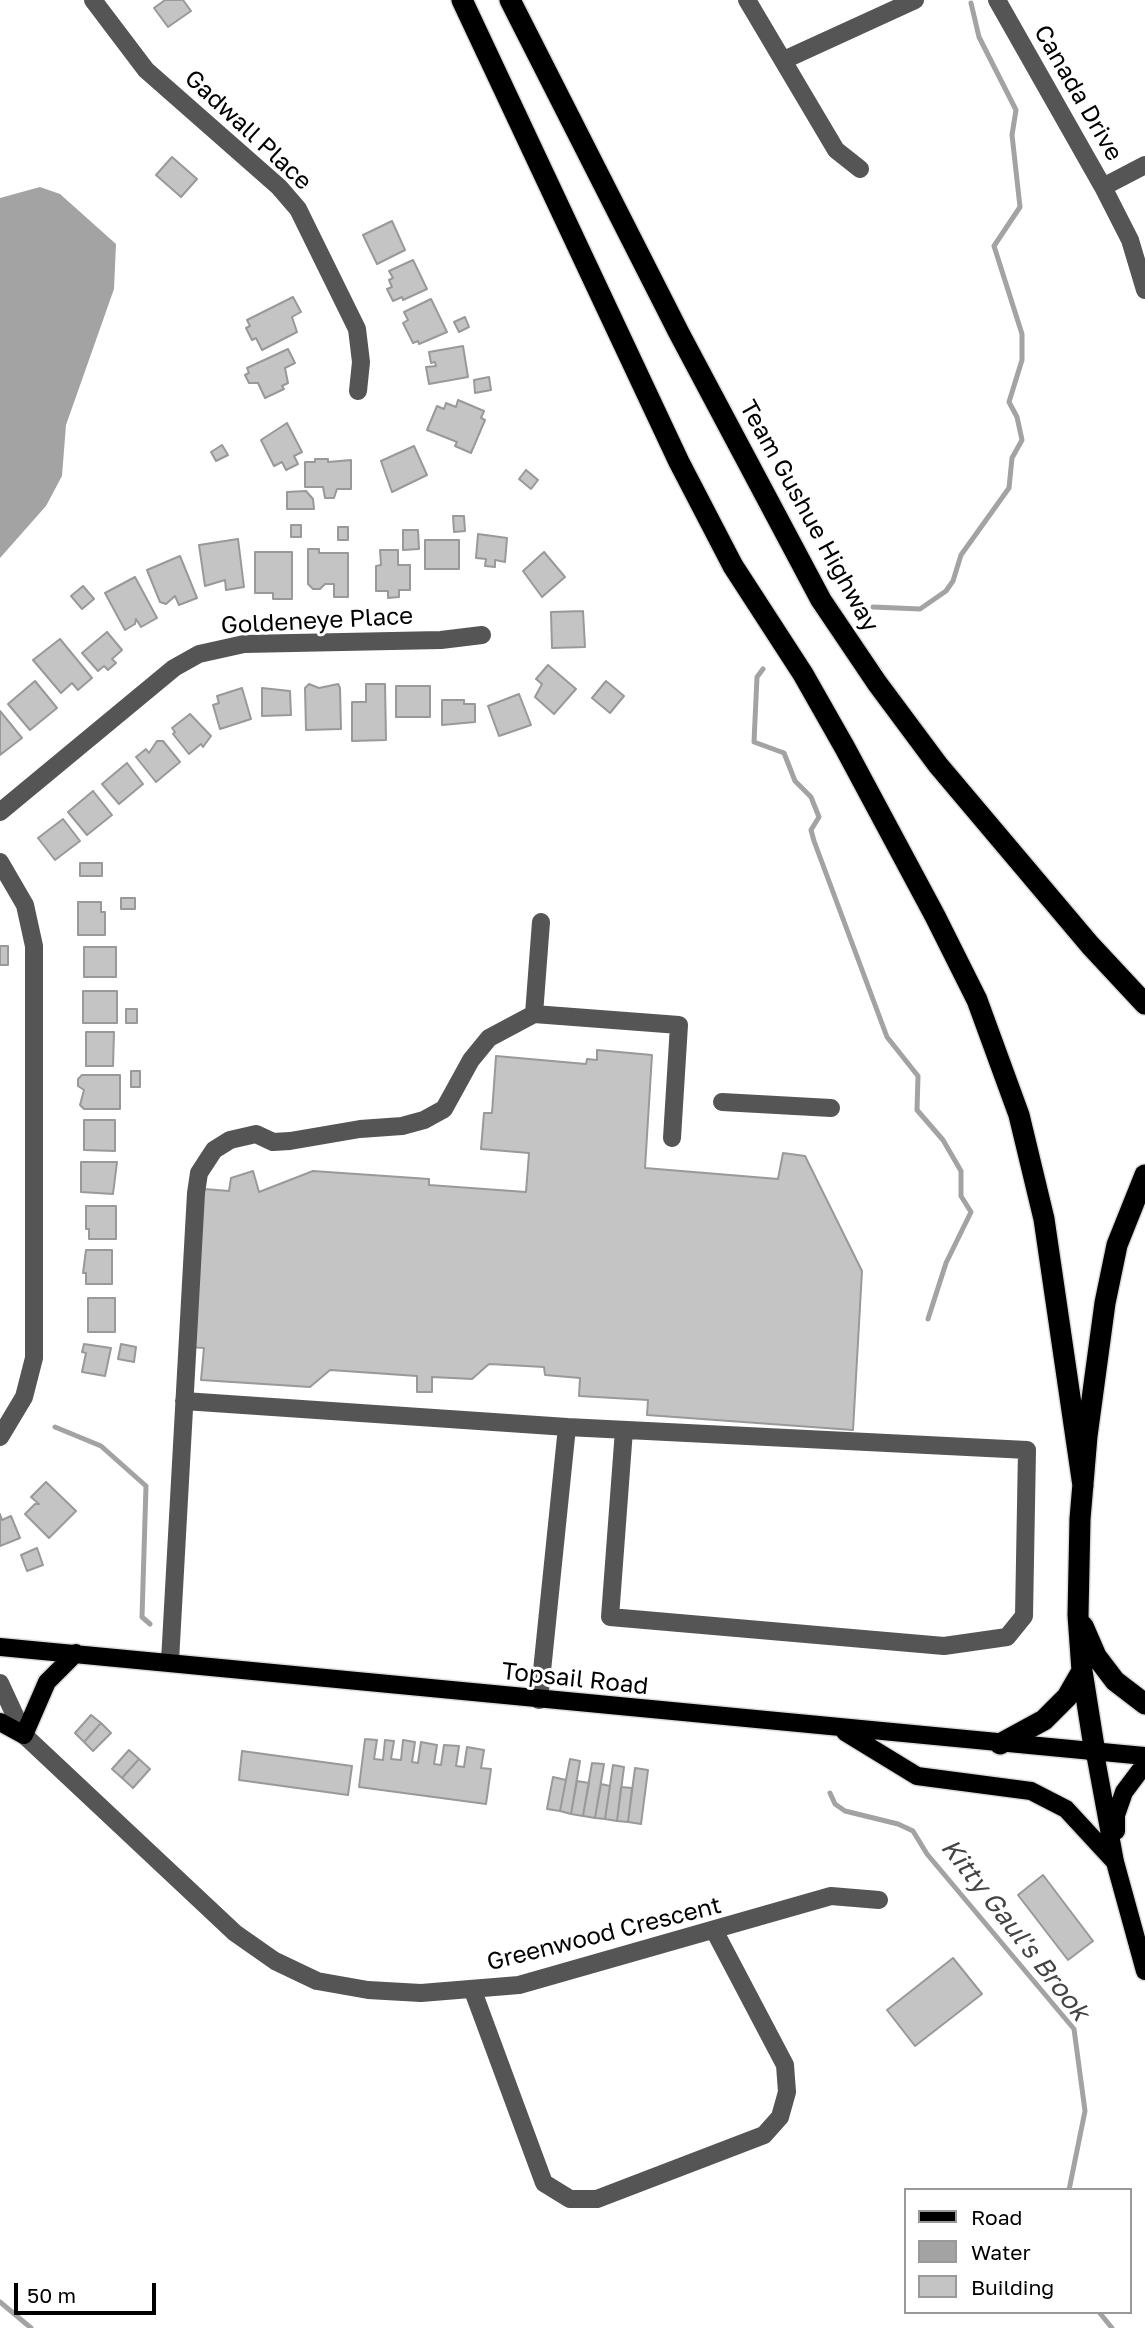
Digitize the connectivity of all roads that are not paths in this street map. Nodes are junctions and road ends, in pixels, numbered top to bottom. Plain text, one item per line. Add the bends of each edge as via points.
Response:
1 (93, 0) edge
2 (462, 0) edge
3 (510, 0) edge
4 (747, 0) edge
5 (915, 0) edge
6 (997, 0) edge
7 (783, 60) junction
8 (1145, 164) edge
9 (860, 169) dead end
10 (1103, 187) junction
11 (1145, 290) edge
12 (358, 391) dead end
13 (482, 635) dead end
14 (0, 812) edge
15 (0, 862) edge
16 (541, 922) dead end
17 (1145, 1004) edge
18 (534, 1014) junction
19 (722, 1102) dead end
20 (831, 1108) dead end
21 (672, 1138) dead end
22 (1145, 1175) edge
23 (184, 1401) junction
24 (567, 1427) junction
25 (624, 1430) junction
26 (0, 1437) edge
27 (1083, 1486) junction
28 (1078, 1615) junction
29 (0, 1647) edge
30 (76, 1653) junction
31 (170, 1661) junction
32 (1082, 1671) junction
33 (0, 1683) edge
34 (540, 1700) junction
35 (1145, 1704) edge
36 (0, 1722) edge
37 (841, 1729) junction
38 (24, 1735) junction
39 (1000, 1744) junction
40 (1095, 1753) junction
41 (1145, 1756) edge
42 (1145, 1764) edge
43 (1115, 1863) junction
44 (879, 1900) dead end
45 (715, 1931) junction
46 (1145, 1971) edge
47 (473, 1991) junction

1 - 12 street, Gadwall Place via 137,61 298,209 356,329 361,362
2 - 27 highway via 679,462 733,566 803,674 977,1000 1022,1126 1044,1219
3 - 17 highway, Team Gushue Highway via 821,600 885,693 996,835
4 - 7 street
5 - 7 street
6 - 10 street, Canada Drive
7 - 9 street via 836,150
8 - 10 street
10 - 11 street, Canada Drive via 1130,240
13 - 14 street, Goldeneye Place via 415,641 244,643 199,654 174,668
15 - 26 street via 25,905 34,946 34,1358 24,1397
16 - 18 street
18 - 21 street via 679,1025
18 - 23 street via 489,1038 444,1109 424,1120 290,1141 274,1142 256,1134 222,1144 208,1157 197,1184
19 - 20 street
22 - 27 highway via 1117,1245 1107,1291
23 - 24 street
23 - 31 street
24 - 25 street
24 - 34 street
25 - 25 street via 610,1617 944,1646 1007,1637 1024,1616 1027,1450
27 - 28 highway
28 - 32 highway
28 - 35 highway via 1096,1656 1115,1681
29 - 30 main road, Topsail Road
30 - 31 main road, Topsail Road
30 - 38 main road via 47,1682
31 - 34 main road, Topsail Road
32 - 39 highway via 1067,1697 1044,1720
32 - 40 highway
33 - 38 street, Greenwood Crescent
34 - 37 main road, Topsail Road
36 - 38 main road
37 - 39 main road, Topsail Road
37 - 43 main road via 917,1776 1031,1791 1066,1809
38 - 47 street, Greenwood Crescent via 235,1933 275,1961 317,1981 369,1990
39 - 40 main road, Topsail Road
40 - 41 main road, Topsail Road
40 - 43 main road
42 - 43 main road via 1124,1791 1116,1815
43 - 46 main road
44 - 45 street, Greenwood Crescent via 831,1896
45 - 47 street, Greenwood Crescent via 519,1985
45 - 47 street via 785,2065 787,2092 780,2117 764,2136 597,2199 570,2199 544,2183

